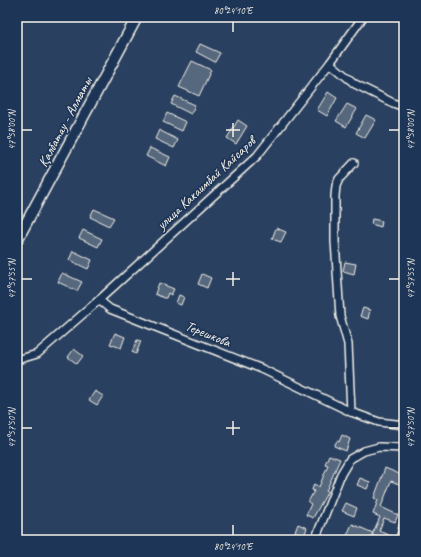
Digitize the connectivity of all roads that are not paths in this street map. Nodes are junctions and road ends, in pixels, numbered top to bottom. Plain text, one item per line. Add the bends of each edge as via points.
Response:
1 (137, 17) edge
2 (363, 17) edge
3 (330, 63) junction
4 (404, 107) edge
5 (354, 163) dead end
6 (17, 240) edge
7 (99, 300) junction
8 (17, 360) edge
9 (351, 412) junction
10 (404, 425) edge
11 (404, 448) edge
12 (404, 524) edge
13 (315, 540) edge
14 (400, 540) edge

1 - 6 highway, Қалбатау - Алматы
2 - 3 street, улица Какаимбай Кайсаров
3 - 4 street via 355,84
3 - 7 street, улица Какаимбай Кайсаров via 257,156
5 - 9 street via 336,186 335,211 340,316 348,344
7 - 8 street via 37,354
7 - 9 street, Терешкова via 110,309 262,369
9 - 10 street, Терешкова via 379,422
11 - 13 street via 379,447 364,451 350,459 341,474
12 - 14 street

